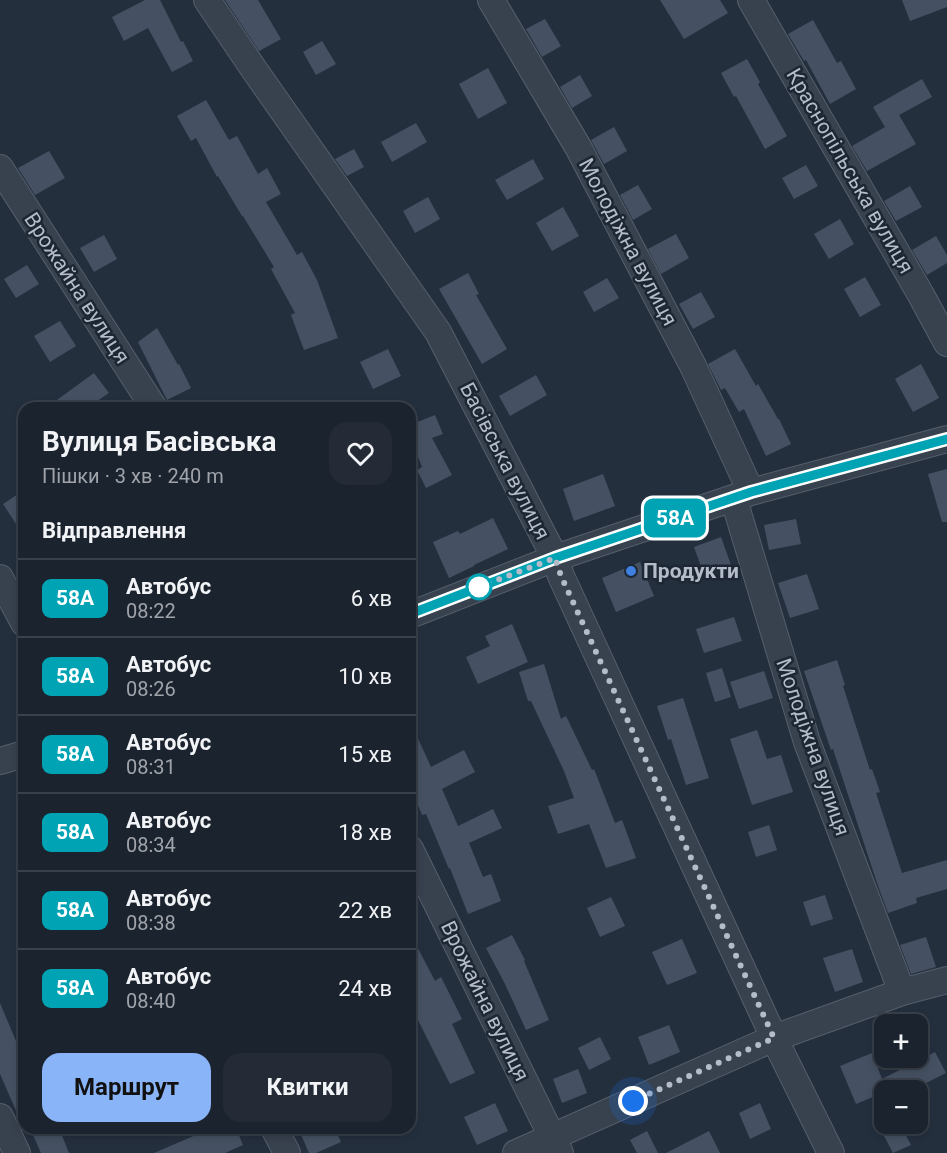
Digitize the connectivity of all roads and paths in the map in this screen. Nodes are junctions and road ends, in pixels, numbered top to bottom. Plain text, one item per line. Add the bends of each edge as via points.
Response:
1 (207, 0) edge
2 (491, 0) edge
3 (752, 0) edge
4 (0, 168) edge
5 (947, 343) edge
6 (150, 402) edge
7 (947, 439) edge
8 (743, 495) junction
9 (555, 558) junction
10 (0, 578) edge
11 (18, 611) edge
12 (416, 613) edge
13 (18, 756) edge
14 (0, 761) edge
15 (416, 861) edge
16 (947, 980) edge
17 (903, 992) junction
18 (774, 1038) junction
19 (0, 1117) edge
20 (277, 1134) edge
21 (556, 1145) edge
22 (16, 1153) edge
23 (287, 1153) edge
24 (516, 1153) edge
25 (831, 1153) edge

1 - 9 street, Басівська вулиця via 438,332
2 - 8 street, Молодіжна вулиця via 589,167 693,366
3 - 5 street, Краснопільська вулиця
4 - 6 street, Врожайна вулиця
7 - 8 street
8 - 9 street
8 - 17 street, Молодіжна вулиця via 738,513 807,742
9 - 12 street
9 - 18 street, Басівська вулиця
10 - 11 street
13 - 14 street
15 - 21 street, Врожайна вулиця
16 - 17 street
17 - 18 street
18 - 21 street
18 - 25 street, Басівська вулиця
19 - 22 street
20 - 23 street
21 - 24 street

